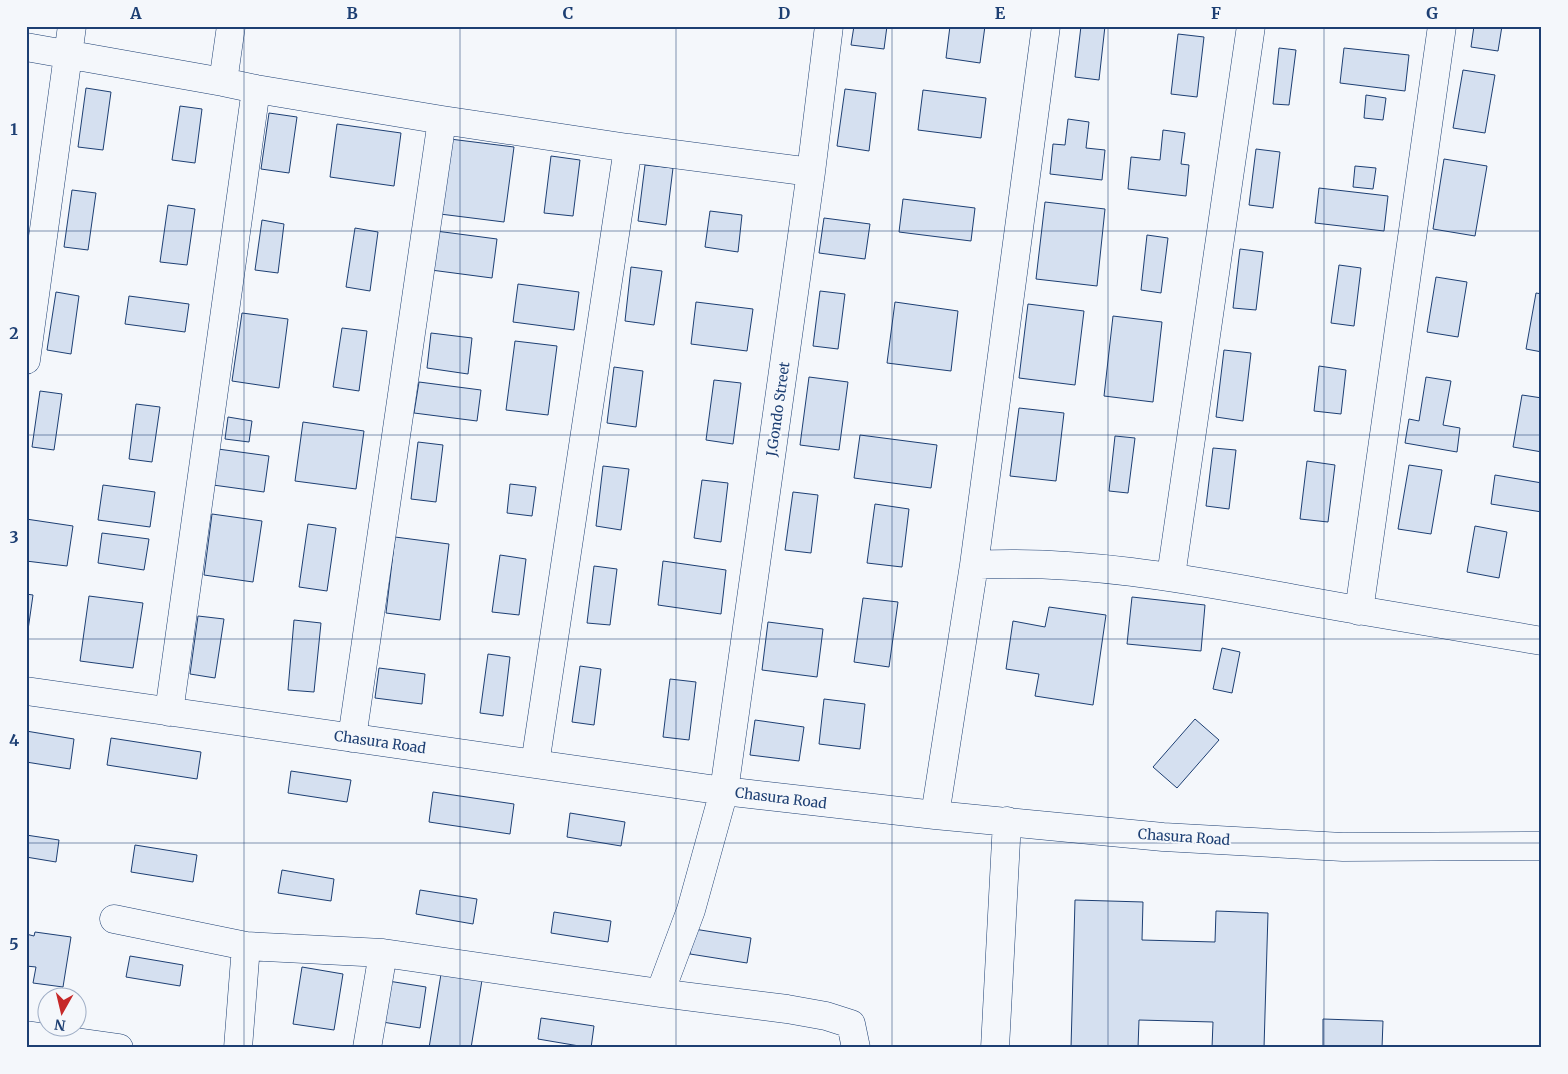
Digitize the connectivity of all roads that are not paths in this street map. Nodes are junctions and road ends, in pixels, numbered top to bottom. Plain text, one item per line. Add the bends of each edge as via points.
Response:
1 (72, 26) edge
2 (231, 26) edge
3 (829, 26) edge
4 (1046, 26) edge
5 (1252, 26) edge
6 (1442, 26) edge
7 (26, 47) edge
8 (68, 53) junction
9 (223, 82) junction
10 (256, 89) junction
11 (442, 120) junction
12 (628, 148) junction
13 (811, 172) junction
14 (26, 360) edge
15 (974, 565) junction
16 (1171, 576) junction
17 (1359, 611) junction
18 (1542, 641) edge
19 (26, 691) edge
20 (170, 712) junction
21 (352, 738) junction
22 (535, 764) junction
23 (724, 791) junction
24 (935, 815) junction
25 (1007, 821) junction
26 (1542, 846) edge
27 (114, 919) dead end
28 (246, 946) junction
29 (382, 953) junction
30 (660, 993) junction
31 (26, 1035) edge
32 (119, 1048) edge
33 (238, 1048) edge
34 (367, 1048) edge
35 (856, 1048) edge
36 (996, 1048) edge

1 - 8 street
2 - 9 street
3 - 13 street, J.Gondo Street
4 - 15 street
5 - 16 street
6 - 17 street
7 - 8 street
8 - 9 street
8 - 14 street
9 - 10 street
10 - 11 street
10 - 20 street
11 - 12 street
11 - 21 street
12 - 13 street
12 - 22 street
13 - 23 street, J.Gondo Street
15 - 16 street via 1055,564
15 - 24 street
16 - 17 street
17 - 18 street
19 - 20 street, Chasura Road
20 - 21 street, Chasura Road
21 - 22 street, Chasura Road
22 - 23 street, Chasura Road
23 - 24 street, Chasura Road
23 - 30 street, J.Gondo Street via 691,910
24 - 25 street, Chasura Road
25 - 26 street, Chasura Road via 1163,837 1343,847
25 - 36 street
27 - 28 street
28 - 29 street
28 - 33 street
29 - 30 street
29 - 34 street
30 - 35 street via 826,1016 850,1024
31 - 32 street

